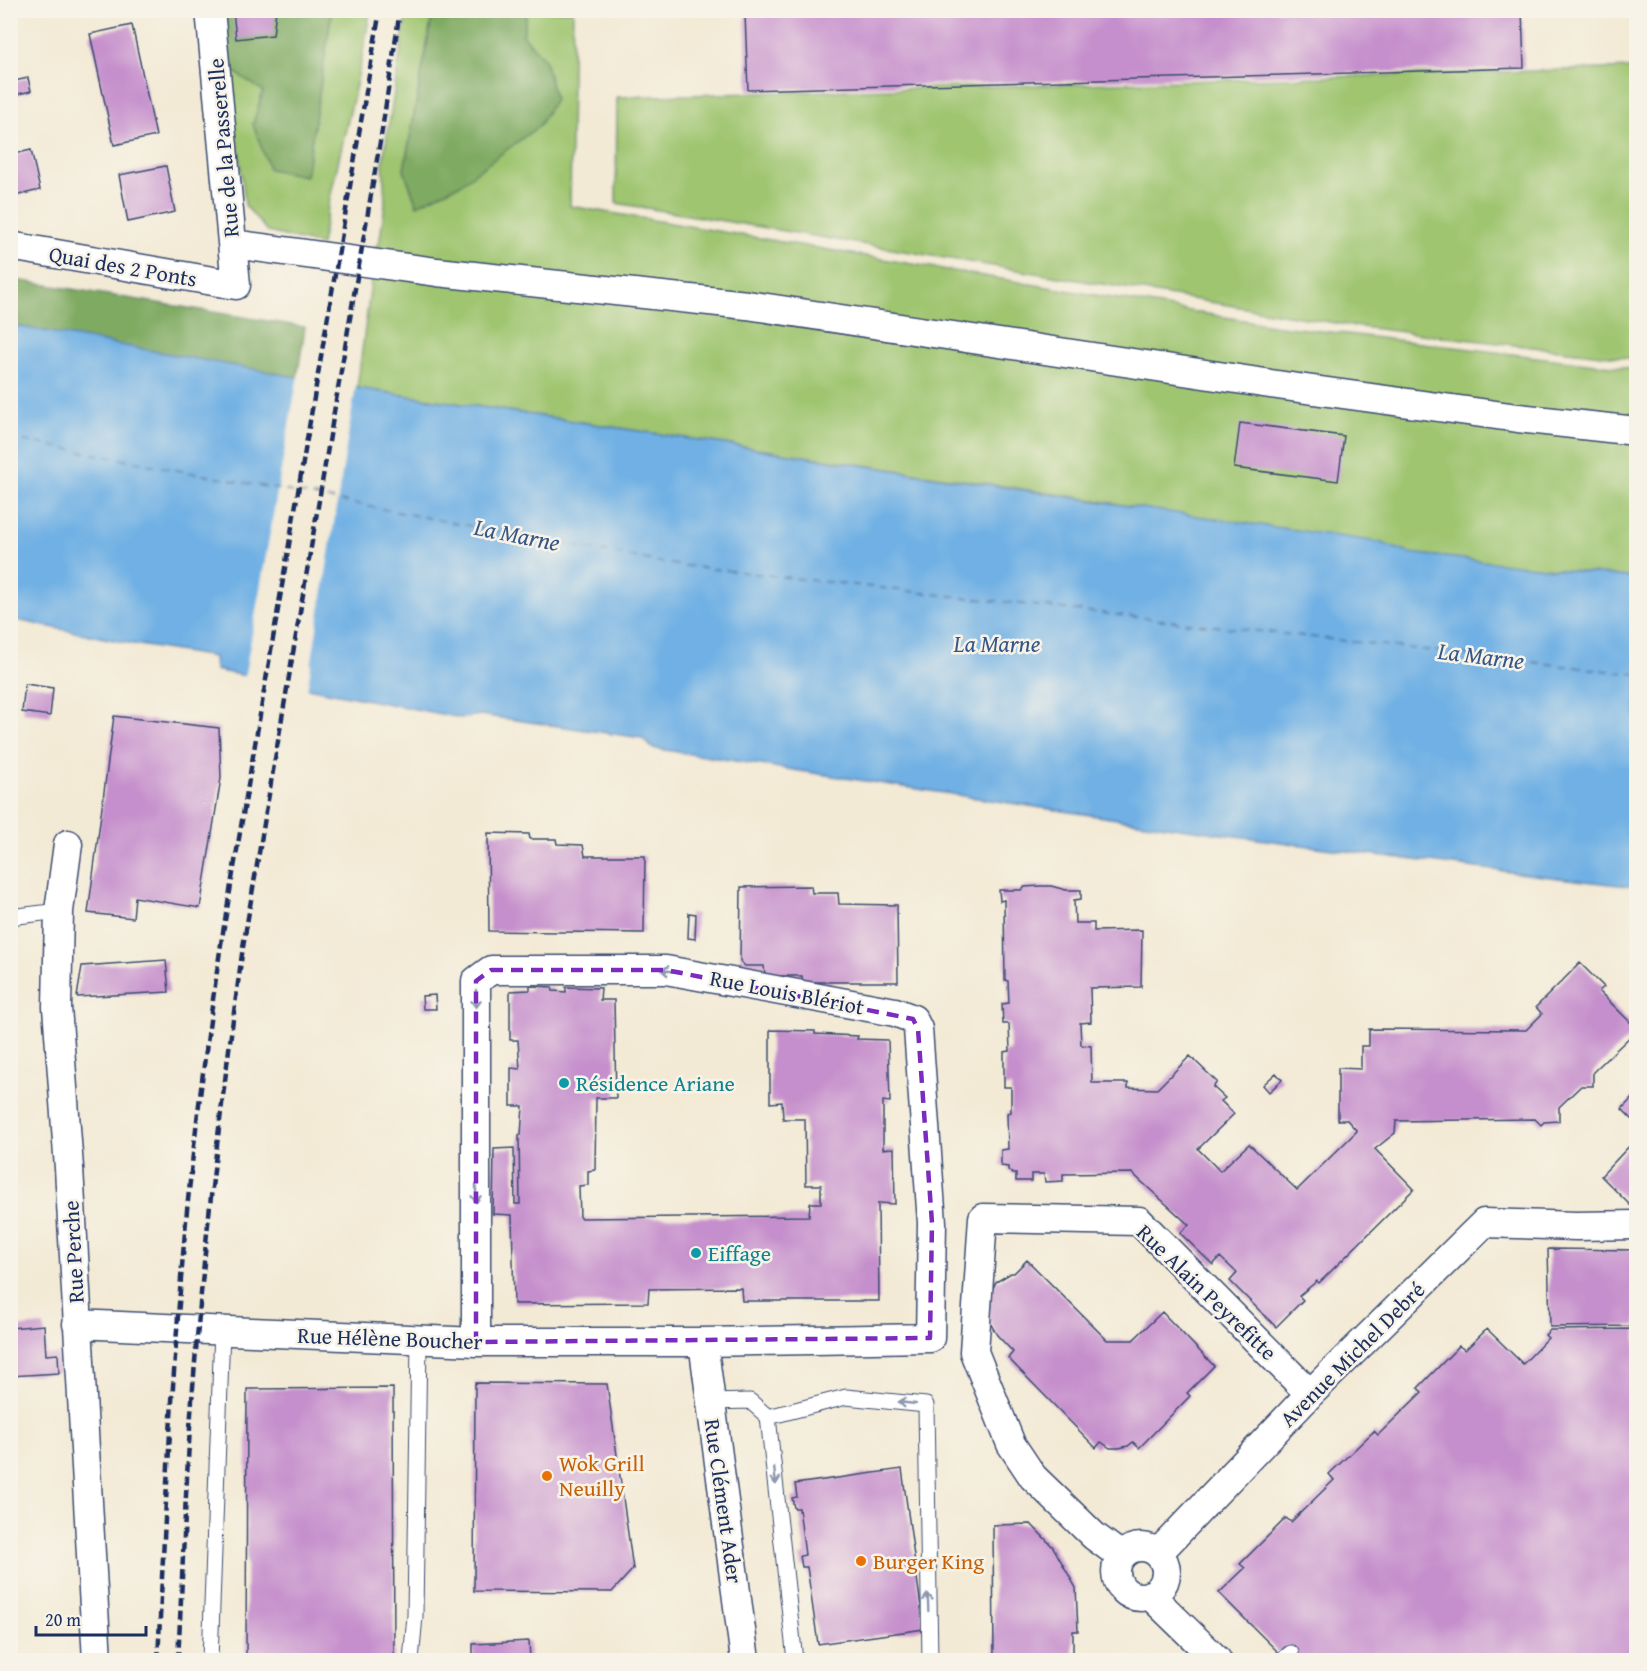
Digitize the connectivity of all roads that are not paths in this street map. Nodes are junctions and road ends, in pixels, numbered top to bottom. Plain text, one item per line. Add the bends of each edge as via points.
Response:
1 (210, 10) edge
2 (233, 244) junction
3 (10, 246) edge
4 (236, 285) joint
5 (1636, 431) edge
6 (68, 844) dead end
7 (59, 911) junction
8 (10, 917) edge
9 (1636, 1225) edge
10 (77, 1324) junction
11 (222, 1330) junction
12 (419, 1339) junction
13 (476, 1342) junction
14 (703, 1342) junction
15 (1310, 1394) junction
16 (711, 1402) junction
17 (768, 1417) junction
18 (1158, 1553) junction
19 (1121, 1556) junction
20 (1150, 1595) junction
21 (97, 1660) edge
22 (210, 1660) edge
23 (411, 1660) edge
24 (746, 1660) edge
25 (795, 1660) edge
26 (930, 1660) edge
27 (1217, 1660) edge

1 - 2 street, Rue de la Passerelle
2 - 4 street, Rue de la Passerelle
2 - 5 street via 437,272 747,305 1296,388
3 - 4 street, Quai des 2 Ponts
6 - 7 street, Rue Perche
7 - 8 lane
7 - 10 street, Rue Perche via 57,1007
9 - 15 street, Avenue Michel Debré via 1484,1223
10 - 11 street, Rue Hélène Boucher
10 - 21 street, Rue Perche
11 - 12 street, Rue Hélène Boucher
11 - 22 lane
12 - 13 street, Rue Hélène Boucher
12 - 23 lane
13 - 14 street, Rue Hélène Boucher
14 -> 13 street, Rue Louis Blériot via 930,1338 932,1222 918,1029 913,1019 884,1010 666,970 491,970 476,981
14 - 16 street, Rue Clément Ader
15 - 18 street, Avenue Michel Debré
15 - 19 street, Rue Alain Peyrefitte via 1139,1221 983,1218 974,1352 1011,1444 1033,1477 1094,1536
16 - 17 lane via 750,1401
16 - 24 street, Rue Clément Ader
17 -> 25 lane
26 -> 17 lane via 926,1405 846,1397
18 - 19 street via 1151,1548 1135,1547
18 - 20 street via 1166,1568 1165,1576
19 - 20 street via 1116,1572 1121,1587 1134,1596
20 - 27 street

